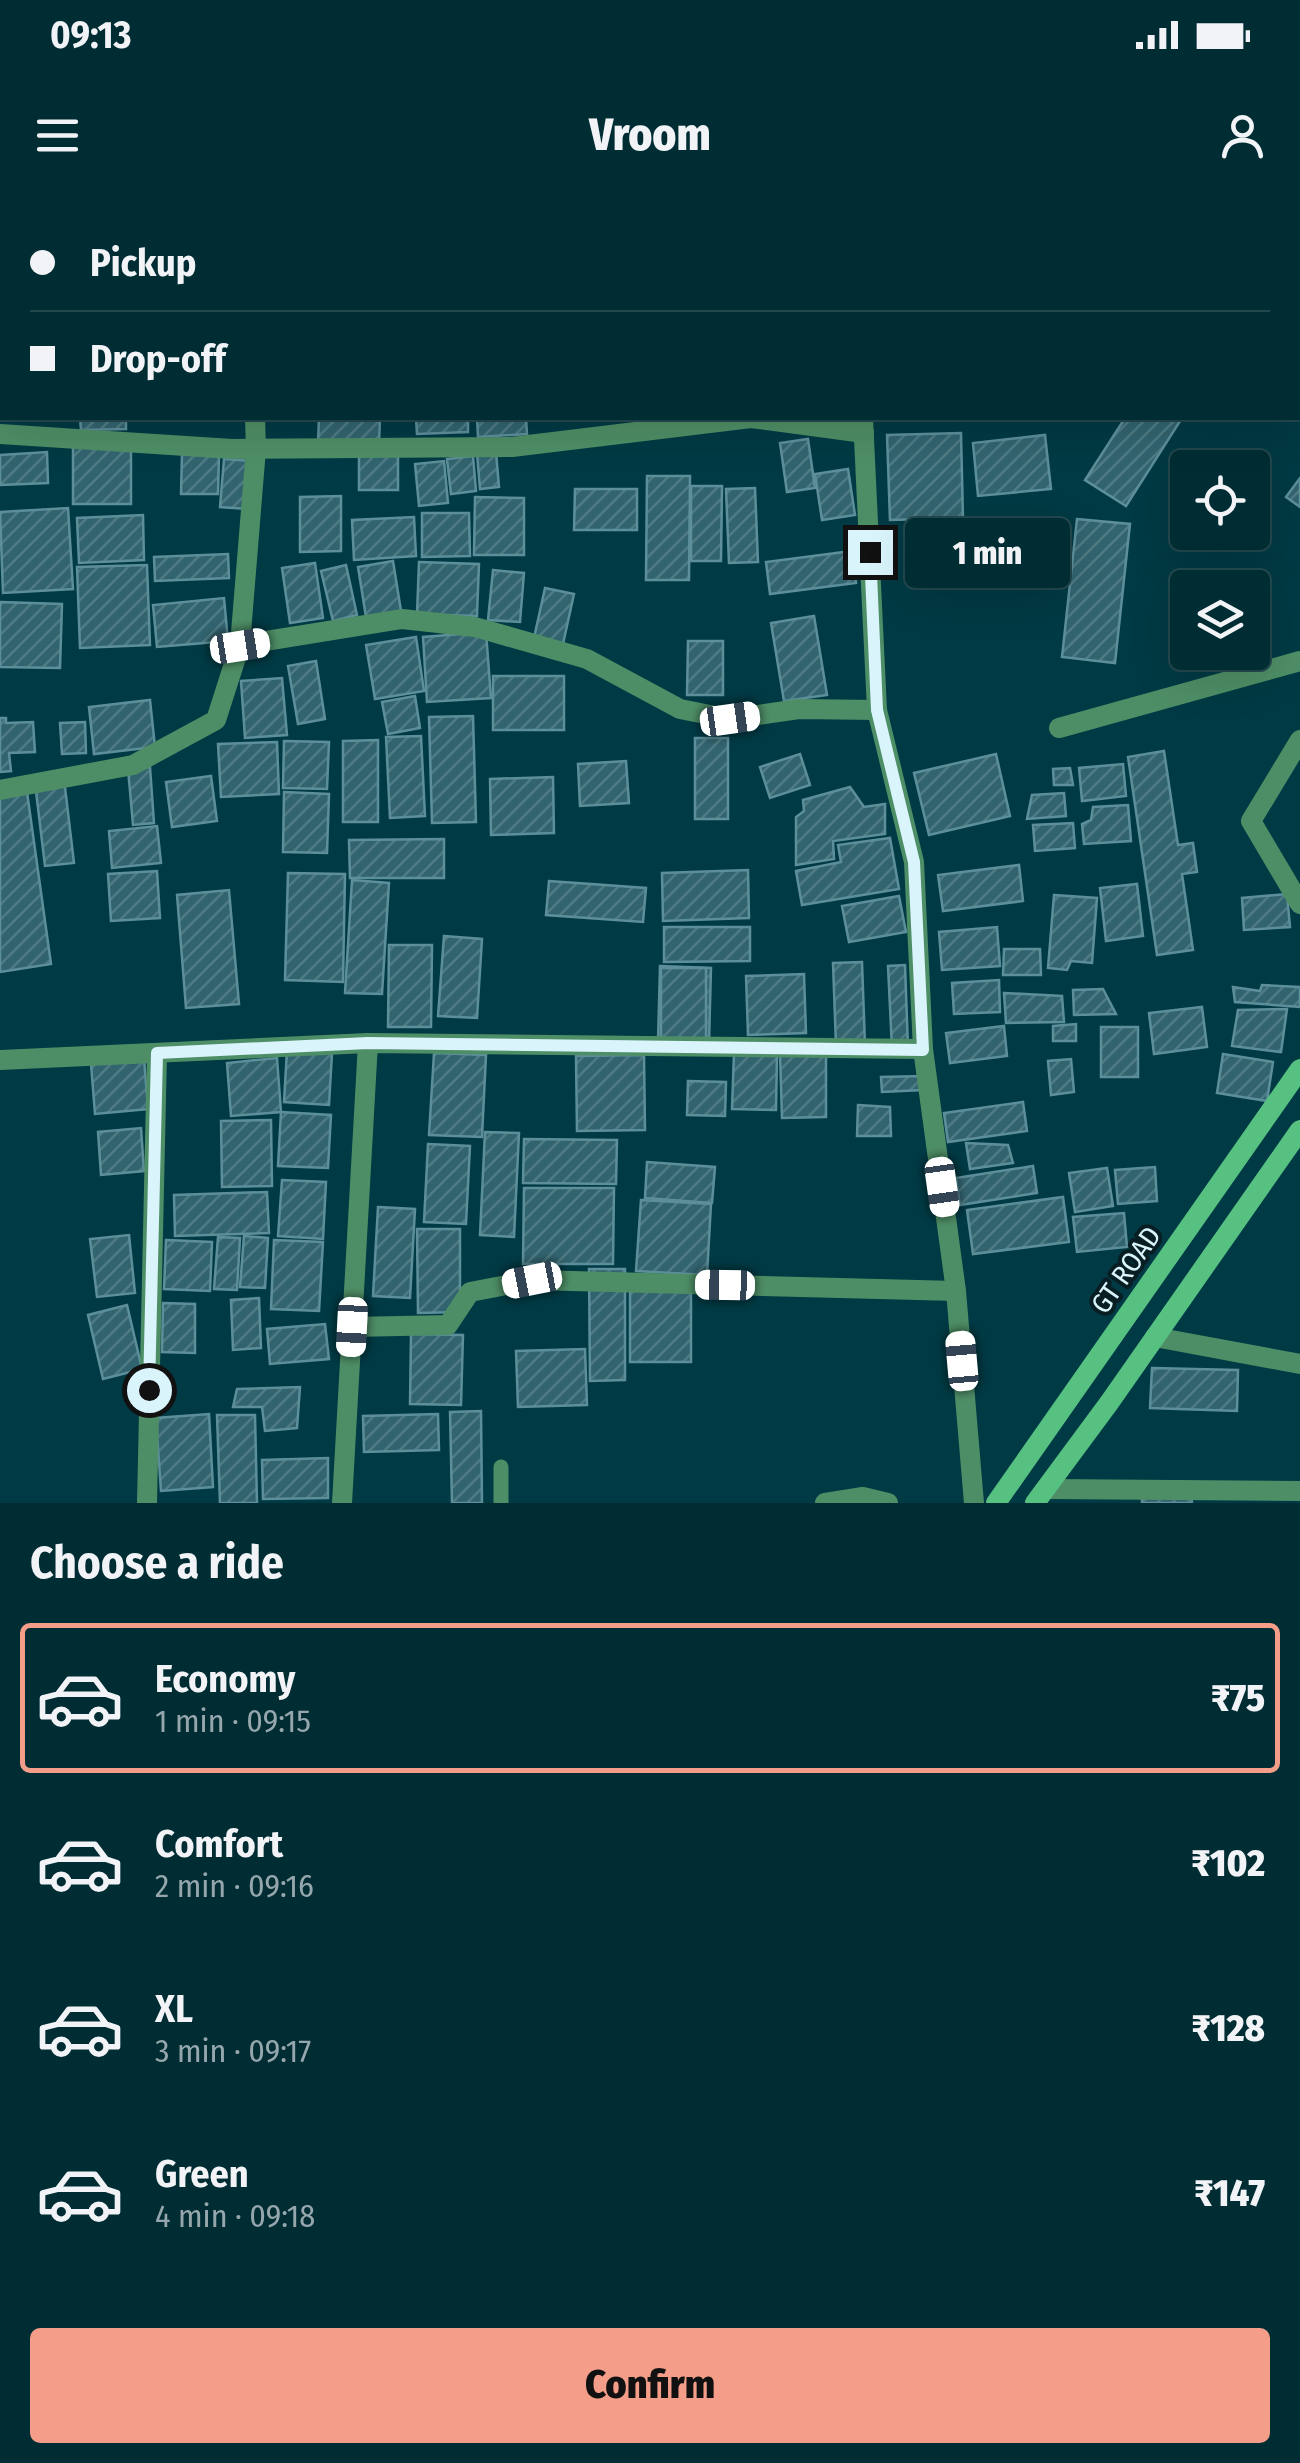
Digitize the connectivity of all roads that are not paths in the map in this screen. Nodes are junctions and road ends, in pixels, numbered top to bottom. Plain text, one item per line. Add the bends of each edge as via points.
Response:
1 (255, 420) edge
2 (735, 420) edge
3 (783, 420) edge
4 (863, 425) edge
5 (0, 434) edge
6 (256, 449) junction
7 (240, 646) junction
8 (1300, 661) edge
9 (877, 710) junction
10 (1059, 728) dead end
11 (1300, 740) edge
12 (0, 790) edge
13 (1300, 904) edge
14 (368, 1043) junction
15 (923, 1050) junction
16 (157, 1053) junction
17 (0, 1060) edge
18 (1300, 1069) edge
19 (1298, 1135) edge
20 (956, 1290) junction
21 (352, 1327) junction
22 (1156, 1337) junction
23 (1300, 1364) edge
24 (501, 1468) dead end
25 (1300, 1491) edge
26 (1041, 1496) edge
27 (146, 1503) edge
28 (342, 1503) edge
29 (501, 1503) edge
30 (826, 1503) edge
31 (888, 1503) edge
32 (974, 1503) edge
33 (996, 1503) edge

1 - 6 street
2 - 6 street via 512,447
3 - 4 street
4 - 9 street
5 - 6 street
6 - 7 street
7 - 9 street via 420,621 475,627 587,659 680,710 730,719 799,709
7 - 12 street via 216,720 133,766
8 - 10 street
9 - 15 street via 914,862
11 - 13 street via 1251,821
14 - 15 street
14 - 16 street
14 - 21 street
15 - 20 street
16 - 17 street
16 - 27 street
18 - 33 main road, GT ROAD
19 - 22 main road
20 - 21 street via 532,1280 470,1292 448,1325
20 - 32 street
21 - 28 street
22 - 23 street
22 - 26 main road
24 - 29 lane
25 - 26 street
30 - 31 street via 863,1497

